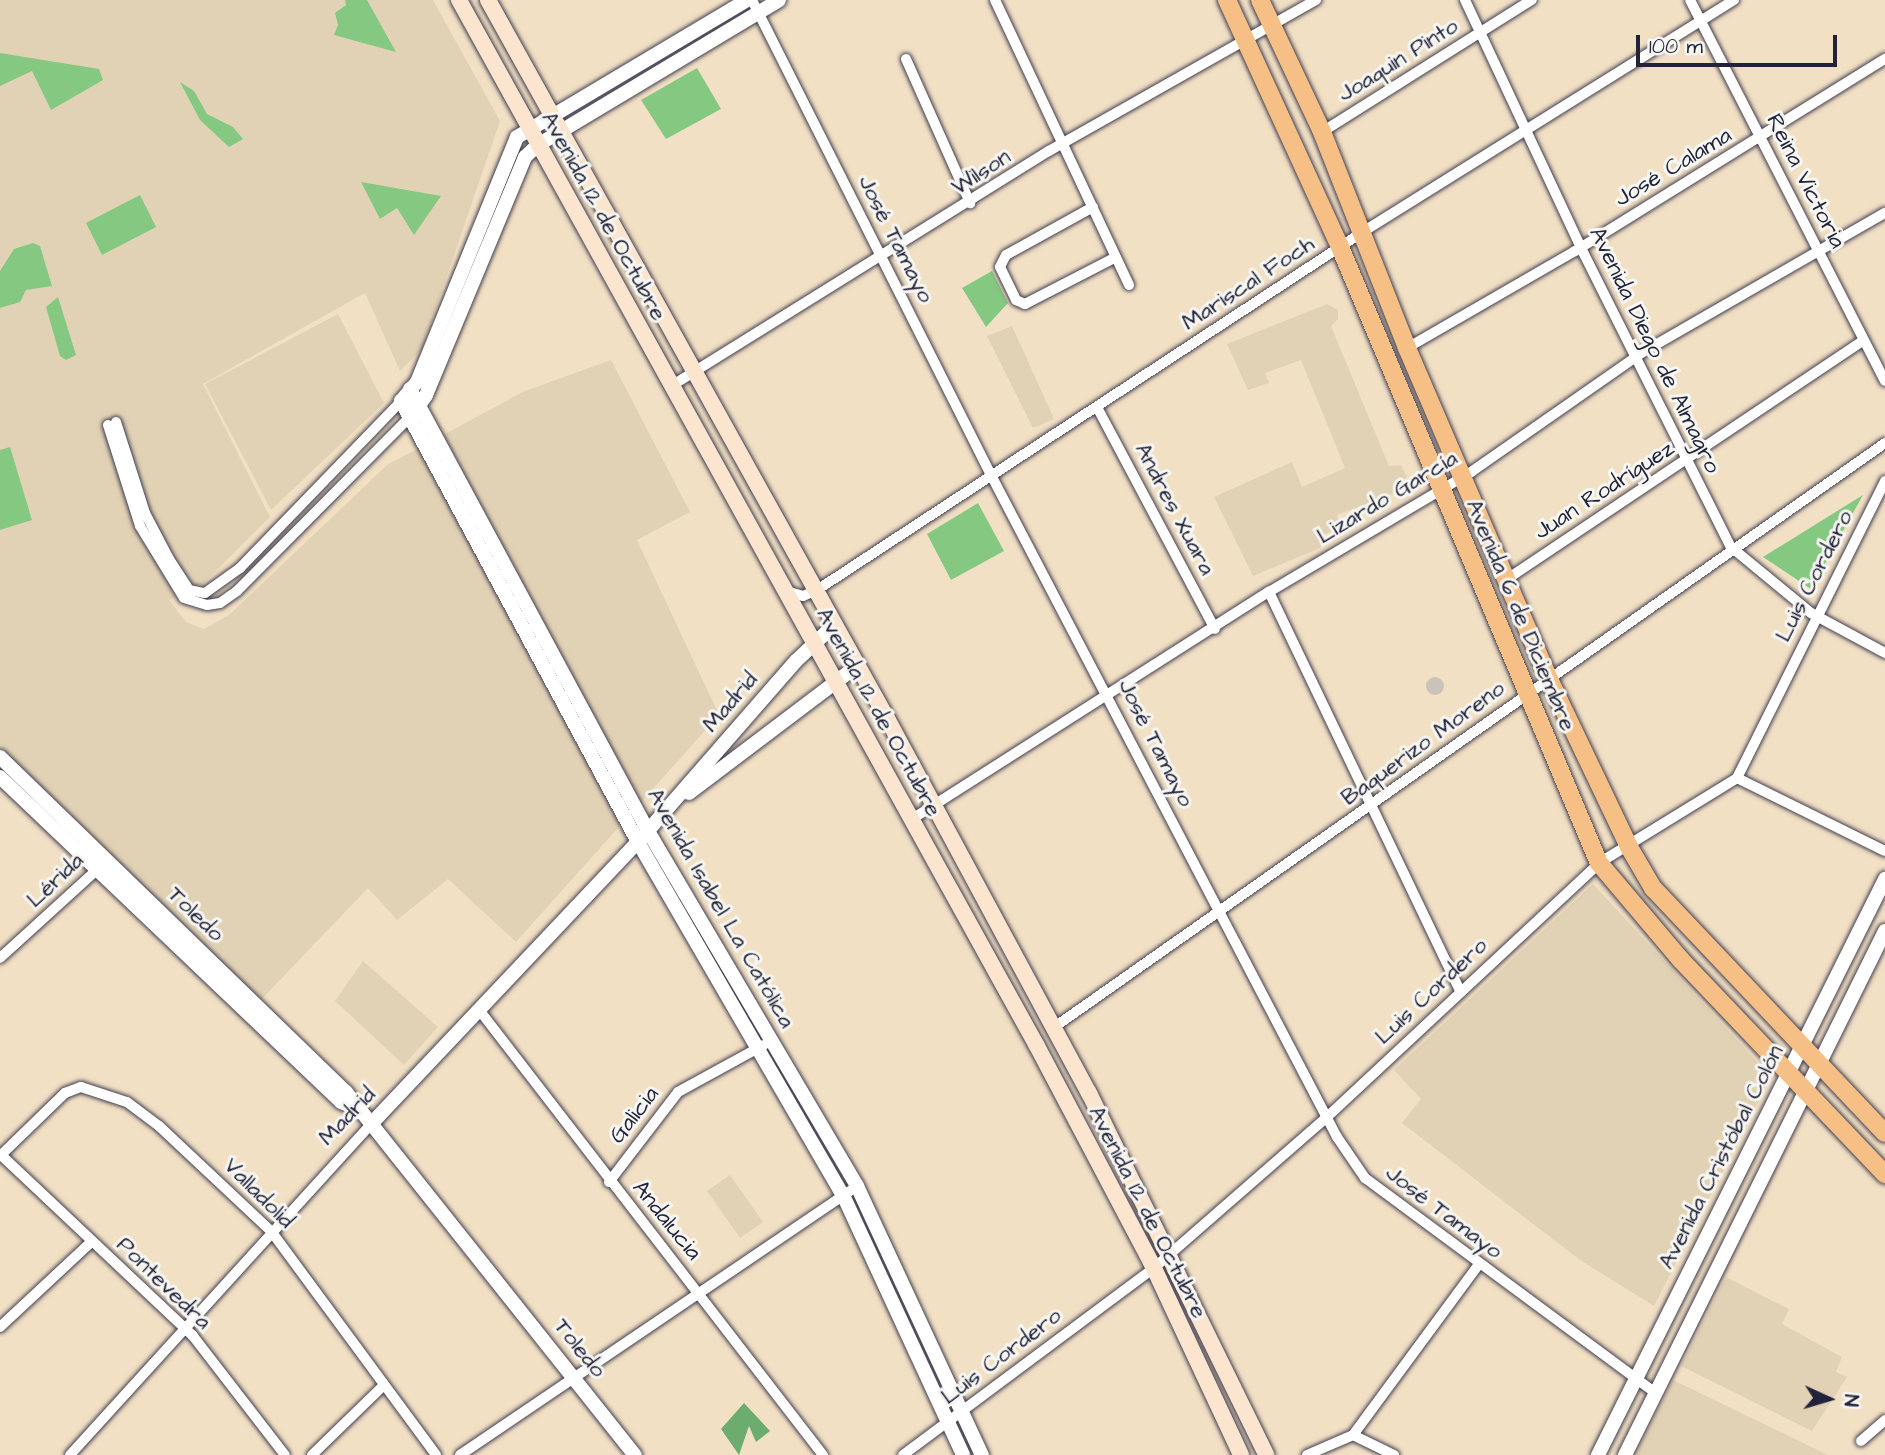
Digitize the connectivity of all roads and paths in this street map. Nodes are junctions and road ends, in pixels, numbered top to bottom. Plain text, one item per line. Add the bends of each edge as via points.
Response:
1 (459, 0) edge
2 (488, 0) edge
3 (779, 0) edge
4 (995, 0) edge
5 (1227, 0) edge
6 (1260, 0) edge
7 (1316, 0) edge
8 (1465, 0) edge
9 (1532, 0) edge
10 (1690, 0) edge
11 (1734, 0) edge
12 (752, 4) edge
13 (1701, 21) junction
14 (1274, 26) junction
15 (1481, 33) junction
16 (1245, 37) junction
17 (906, 59) dead end
18 (1885, 59) edge
19 (553, 115) junction
20 (529, 129) junction
21 (563, 131) junction
22 (1528, 131) junction
23 (1322, 132) junction
24 (1760, 138) junction
25 (1064, 143) junction
26 (538, 145) junction
27 (970, 203) junction
28 (1093, 208) junction
29 (1885, 213) edge
30 (1361, 233) junction
31 (1340, 247) junction
32 (1581, 248) junction
33 (1820, 254) junction
34 (1116, 257) junction
35 (881, 260) junction
36 (1129, 285) dead end
37 (1863, 341) junction
38 (1407, 348) junction
39 (1634, 357) junction
40 (695, 372) junction
41 (1885, 381) edge
42 (671, 386) junction
43 (410, 389) junction
44 (401, 401) junction
45 (1098, 409) junction
46 (415, 412) junction
47 (112, 423) dead end
48 (1885, 443) edge
49 (1686, 462) junction
50 (991, 475) junction
51 (1463, 477) junction
52 (1885, 481) edge
53 (1441, 490) junction
54 (1731, 547) junction
55 (1507, 579) junction
56 (817, 590) junction
57 (786, 591) junction
58 (1269, 592) junction
59 (206, 599) junction
60 (1816, 617) junction
61 (835, 624) junction
62 (1215, 629) junction
63 (815, 642) junction
64 (1885, 653) edge
65 (858, 665) junction
66 (836, 679) junction
67 (1549, 679) junction
68 (1528, 693) junction
69 (1109, 698) junction
70 (0, 757) edge
71 (0, 777) edge
72 (1737, 778) junction
73 (933, 808) junction
74 (1371, 808) junction
75 (663, 813) junction
76 (912, 819) junction
77 (648, 831) junction
78 (638, 842) junction
79 (1629, 846) junction
80 (1885, 851) edge
81 (1599, 863) junction
82 (102, 865) junction
83 (1885, 879) edge
84 (1220, 913) junction
85 (1858, 932) junction
86 (1883, 940) edge
87 (0, 958) edge
88 (1460, 991) junction
89 (480, 1011) junction
90 (1053, 1028) junction
91 (773, 1041) junction
92 (1802, 1045) junction
93 (758, 1048) junction
94 (1817, 1061) junction
95 (1787, 1072) junction
96 (1803, 1089) junction
97 (1326, 1118) junction
98 (371, 1124) junction
99 (1885, 1133) edge
100 (0, 1155) edge
101 (1885, 1174) edge
102 (609, 1182) junction
103 (857, 1186) junction
104 (843, 1195) junction
105 (271, 1231) junction
106 (91, 1242) junction
107 (1170, 1254) junction
108 (1479, 1264) junction
109 (1154, 1268) junction
110 (701, 1294) junction
111 (0, 1327) edge
112 (186, 1329) junction
113 (573, 1376) junction
114 (1634, 1381) junction
115 (384, 1385) junction
116 (1656, 1393) junction
117 (962, 1411) junction
118 (1885, 1420) edge
119 (948, 1422) junction
120 (1353, 1435) junction
121 (1861, 1441) dead end
122 (70, 1455) edge
123 (285, 1455) edge
124 (312, 1455) edge
125 (436, 1455) edge
126 (460, 1455) edge
127 (635, 1455) edge
128 (823, 1455) edge
129 (903, 1455) edge
130 (963, 1455) edge
131 (982, 1455) edge
132 (1241, 1455) edge
133 (1266, 1455) edge
134 (1307, 1455) edge
135 (1394, 1455) edge
136 (1598, 1455) edge
137 (1625, 1455) edge

1 - 20 main road, Avenida 12 de Octubre
2 - 19 main road, Avenida 12 de Octubre
3 - 12 street
4 - 25 street
5 - 16 main road, Avenida 6 de Diciembre
6 - 14 main road, Avenida 6 de Diciembre
7 - 14 street, Wilson
8 - 15 street, Avenida Diego de Almagro
9 - 15 street, Joaquin Pinto
10 - 13 street, Reina Victoria
11 - 13 street, Mariscal Foch
12 - 19 street
12 - 21 street
12 - 35 street, José Tamayo
13 - 22 street, Mariscal Foch
13 - 24 street, Reina Victoria
14 - 16 street, Wilson
14 - 23 main road, Avenida 6 de Diciembre
15 - 22 street, Avenida Diego de Almagro
15 - 23 street, Joaquin Pinto
16 - 25 street, Wilson
16 - 31 main road, Avenida 6 de Diciembre
17 - 27 street
18 - 24 street, José Calama
19 - 20 street
19 - 21 main road, Avenida 12 de Octubre
20 - 26 main road, Avenida 12 de Octubre
20 - 43 street via 517,137 507,157
21 - 26 street
21 - 40 main road, Avenida 12 de Octubre
22 - 30 street, Mariscal Foch
22 - 32 street, Avenida Diego de Almagro
23 - 30 main road, Avenida 6 de Diciembre
24 - 32 street, José Calama
24 - 33 street, Reina Victoria
25 - 27 street, Wilson
25 - 28 street
26 - 42 main road, Avenida 12 de Octubre
26 - 46 street via 525,157
27 - 35 street, Wilson
28 - 34 street
28 - 34 street via 1006,255 1000,267 1016,300 1025,304
29 - 33 street, Lizardo García
30 - 31 street, Mariscal Foch
30 - 38 main road, Avenida 6 de Diciembre
31 - 45 street, Mariscal Foch
31 - 53 main road, Avenida 6 de Diciembre
32 - 38 street, José Calama
32 - 39 street, Avenida Diego de Almagro
33 - 37 street, Reina Victoria
33 - 39 street, Lizardo García
34 - 36 street
35 - 40 street, Wilson
35 - 50 street, José Tamayo
37 - 41 street, Reina Victoria
37 - 49 street, Juan Rodríguez
38 - 51 main road, Avenida 6 de Diciembre
39 - 49 street, Avenida Diego de Almagro
39 - 51 street, Lizardo García
40 - 42 street, Wilson
40 - 56 main road, Avenida 12 de Octubre
42 - 57 main road, Avenida 12 de Octubre
43 - 44 street
43 - 46 street, Avenida Isabel La Católica
44 - 46 street, Avenida Isabel La Católica
44 - 59 street
45 - 50 street, Mariscal Foch
45 - 62 street, Andres Xuara
46 - 59 street via 237,591 220,603
46 - 77 street, Avenida Isabel La Católica
46 - 78 street, Avenida Isabel La Católica
47 - 59 street via 145,513 169,559 189,590
48 - 54 street, Baquerizo Moreno
49 - 54 street, Avenida Diego de Almagro
49 - 55 street, Juan Rodríguez
50 - 56 street, Mariscal Foch
50 - 69 street, José Tamayo
51 - 53 street, Lizardo García
51 - 55 main road, Avenida 6 de Diciembre
52 - 60 street, Luis Cordero
53 - 58 street, Lizardo García
53 - 68 main road, Avenida 6 de Diciembre
54 - 60 street, Avenida Diego de Almagro
54 - 67 street, Baquerizo Moreno
55 - 67 main road, Avenida 6 de Diciembre
56 - 57 street via 803,596
56 - 61 main road, Avenida 12 de Octubre
57 - 63 main road, Avenida 12 de Octubre
58 - 62 street, Lizardo García
58 - 74 street
60 - 64 street, Avenida Diego de Almagro
60 - 72 street, Luis Cordero
61 - 63 street, Madrid
61 - 65 main road, Avenida 12 de Octubre
62 - 69 street, Lizardo García
63 - 66 main road, Avenida 12 de Octubre
63 - 75 street, Madrid
65 - 66 street, Madrid
65 - 73 main road, Avenida 12 de Octubre
66 - 75 street, Madrid
66 - 76 main road, Avenida 12 de Octubre
67 - 68 street, Baquerizo Moreno
67 - 79 main road, Avenida 6 de Diciembre
68 - 74 street, Baquerizo Moreno
68 - 81 main road, Avenida 6 de Diciembre
69 - 73 street, Lizardo García
69 - 84 street, José Tamayo
70 - 82 street, Toledo
71 - 82 street, Toledo
72 - 79 street, Luis Cordero
72 - 80 street
73 - 76 street, Lizardo García
73 - 90 main road, Avenida 12 de Octubre
74 - 84 street, Baquerizo Moreno
74 - 88 street
75 - 77 street, Madrid
76 - 109 main road, Avenida 12 de Octubre
77 - 78 street, Madrid
77 - 91 street, Avenida Isabel La Católica
78 - 89 street, Madrid
78 - 93 street, Avenida Isabel La Católica
79 - 81 street, Luis Cordero
79 - 92 main road, Avenida 6 de Diciembre via 1653,888
81 - 88 street, Luis Cordero
81 - 95 main road, Avenida 6 de Diciembre via 1667,945
82 - 87 street, Lérida
82 - 98 street, Toledo via 341,1102 356,1108
83 - 85 street, Avenida Cristóbal Colón
84 - 90 street, Baquerizo Moreno
84 - 97 street, José Tamayo
85 - 86 street
85 - 92 street, Avenida Cristóbal Colón
86 - 94 street, Avenida Cristóbal Colón
88 - 97 street, Luis Cordero
89 - 98 street, Madrid
89 - 102 street, Andalucia
90 - 107 main road, Avenida 12 de Octubre
91 - 93 street, Galicia
91 - 103 street, Avenida Isabel La Católica
92 - 94 main road, Avenida 6 de Diciembre
92 - 95 street, Avenida Cristóbal Colón
93 - 102 street, Galicia via 678,1092
93 - 104 street, Avenida Isabel La Católica
94 - 96 street, Avenida Cristóbal Colón
94 - 99 main road, Avenida 6 de Diciembre
95 - 96 main road, Avenida 6 de Diciembre
95 - 114 street, Avenida Cristóbal Colón
96 - 101 main road, Avenida 6 de Diciembre
96 - 116 street, Avenida Cristóbal Colón
97 - 107 street, Luis Cordero
97 - 108 street, José Tamayo via 1365,1178
98 - 105 street, Madrid
98 - 113 street, Toledo
100 - 105 street, Valladolid via 56,1100 81,1087 127,1102 159,1126
100 - 106 street, Pontevedra
102 - 110 street, Andalucia
103 - 104 street
103 - 117 street, Avenida Isabel La Católica
104 - 110 street
104 - 119 street, Avenida Isabel La Católica
105 - 112 street, Madrid
105 - 115 street, Valladolid
106 - 111 street
106 - 112 street, Pontevedra
107 - 109 street, Luis Cordero
107 - 133 main road, Avenida 12 de Octubre
108 - 114 street, José Tamayo
108 - 120 street
109 - 117 street, Luis Cordero
109 - 132 main road, Avenida 12 de Octubre
110 - 113 street
110 - 128 street, Andalucia
112 - 122 street, Madrid
112 - 123 street, Pontevedra
113 - 126 street
113 - 127 street, Toledo
114 - 116 street, José Tamayo
114 - 136 street, Avenida Cristóbal Colón
115 - 124 street
115 - 125 street, Valladolid
116 - 137 street, Avenida Cristóbal Colón
117 - 119 street, Luis Cordero
117 - 131 street, Avenida Isabel La Católica
118 - 121 street
119 - 129 street, Luis Cordero
119 - 130 street, Avenida Isabel La Católica
120 - 134 street
120 - 135 street

